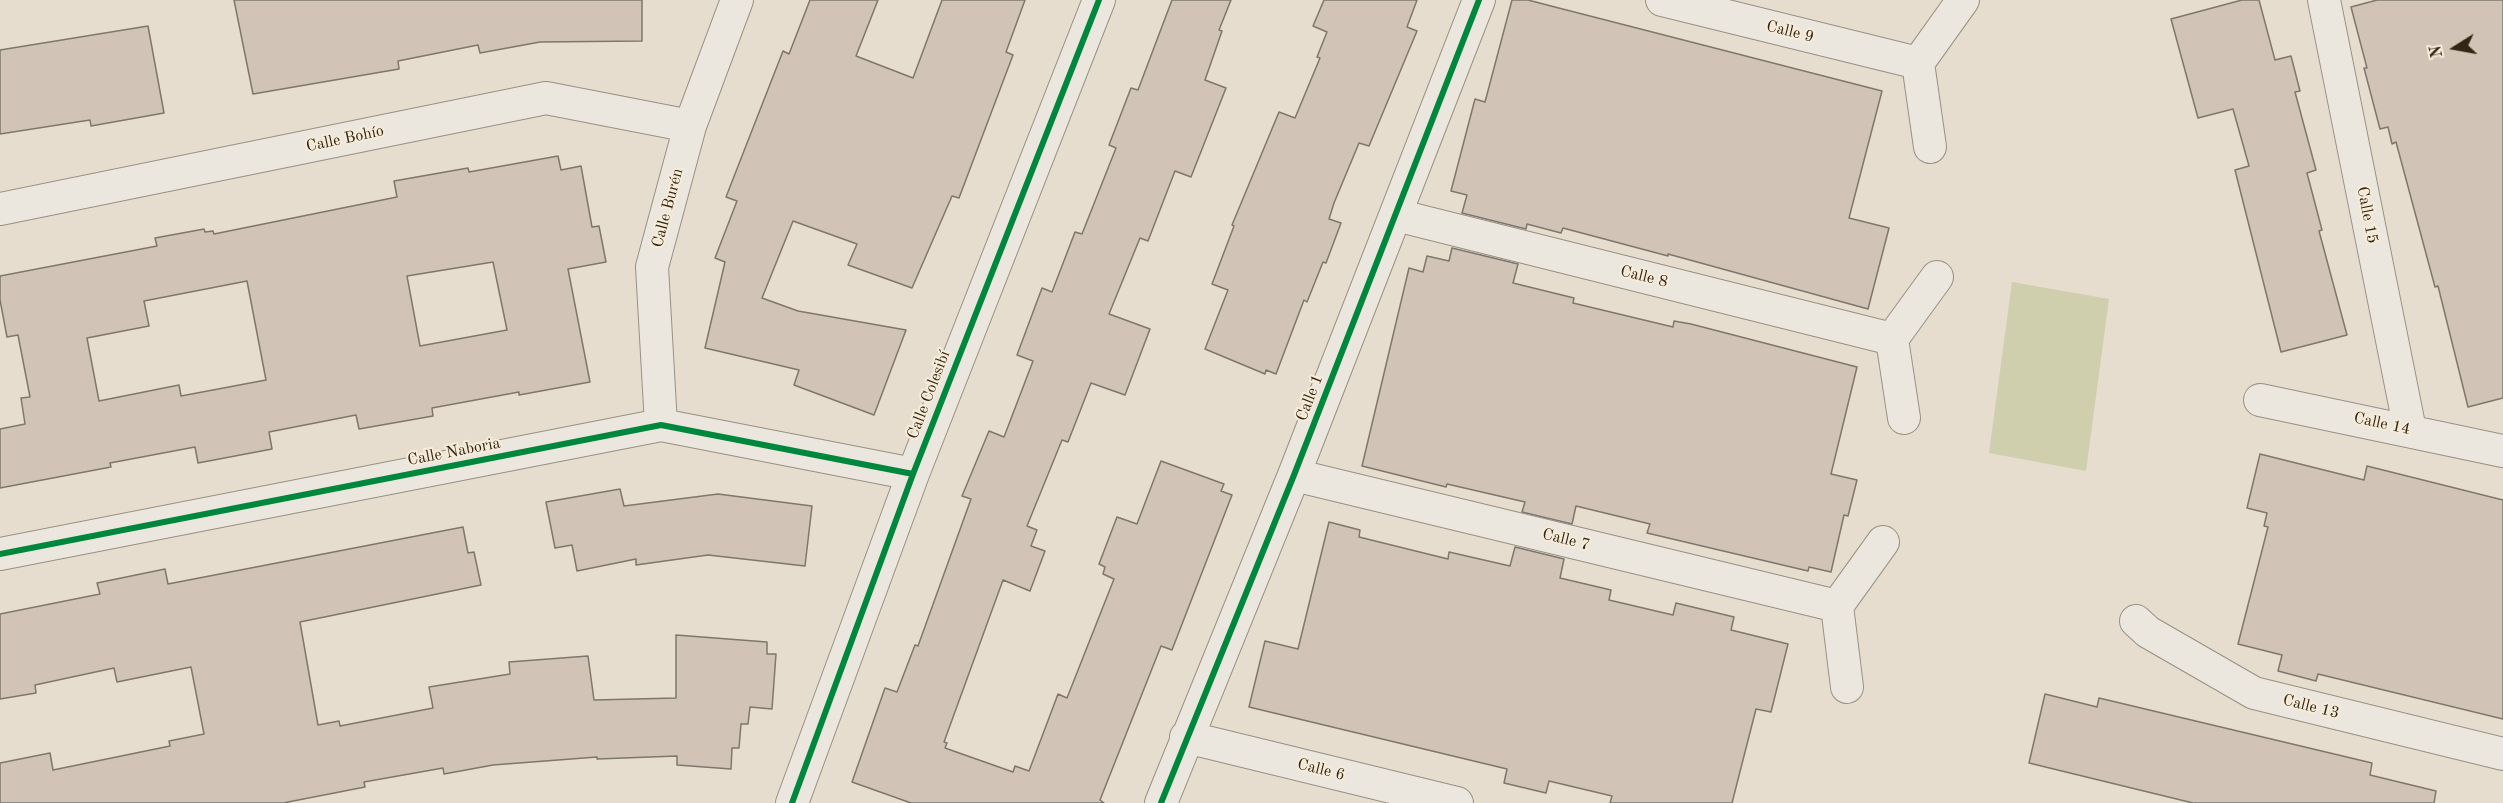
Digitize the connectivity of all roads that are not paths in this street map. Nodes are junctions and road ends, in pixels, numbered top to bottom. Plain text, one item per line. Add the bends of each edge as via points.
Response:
1 (737, 0) edge
2 (1099, 0) edge
3 (1479, 0) edge
4 (1662, 0) edge
5 (1963, 0) edge
6 (2324, 0) edge
7 (1918, 63) junction
8 (690, 126) junction
9 (1930, 147) dead end
10 (0, 209) edge
11 (1396, 215) junction
12 (1937, 277) dead end
13 (1892, 339) junction
14 (2260, 400) dead end
15 (1904, 418) dead end
16 (661, 425) junction
17 (2410, 430) junction
18 (2503, 451) edge
19 (913, 474) junction
20 (1294, 475) junction
21 (1883, 542) dead end
22 (0, 554) edge
23 (1838, 606) junction
24 (2136, 621) dead end
25 (1847, 687) dead end
26 (1186, 737) junction
27 (2503, 754) edge
28 (792, 803) edge
29 (1161, 803) edge
30 (1456, 803) edge

1 - 8 street, Calle Burén
2 - 19 street, Calle Colesibí
3 - 11 street, Calle 1
4 - 7 street, Calle 9
5 - 7 street
6 - 17 street, Calle 15
7 - 9 street
8 - 10 street, Calle Bohío via 546,98
8 - 16 street, Calle Burén via 652,267
11 - 13 street, Calle 8
11 - 20 street, Calle 1
12 - 13 street
13 - 15 street
14 - 17 street, Calle 14
16 - 19 street, Calle Naboria
16 - 22 street, Calle Naboria
17 - 18 street, Calle 14
19 - 28 street, Calle Colesibí
20 - 23 street, Calle 7
20 - 26 street, Calle 1
21 - 23 street
23 - 25 street
24 - 27 street, Calle 13 via 2148,632 2254,693
26 - 29 street, Calle 1
26 - 30 street, Calle 6

